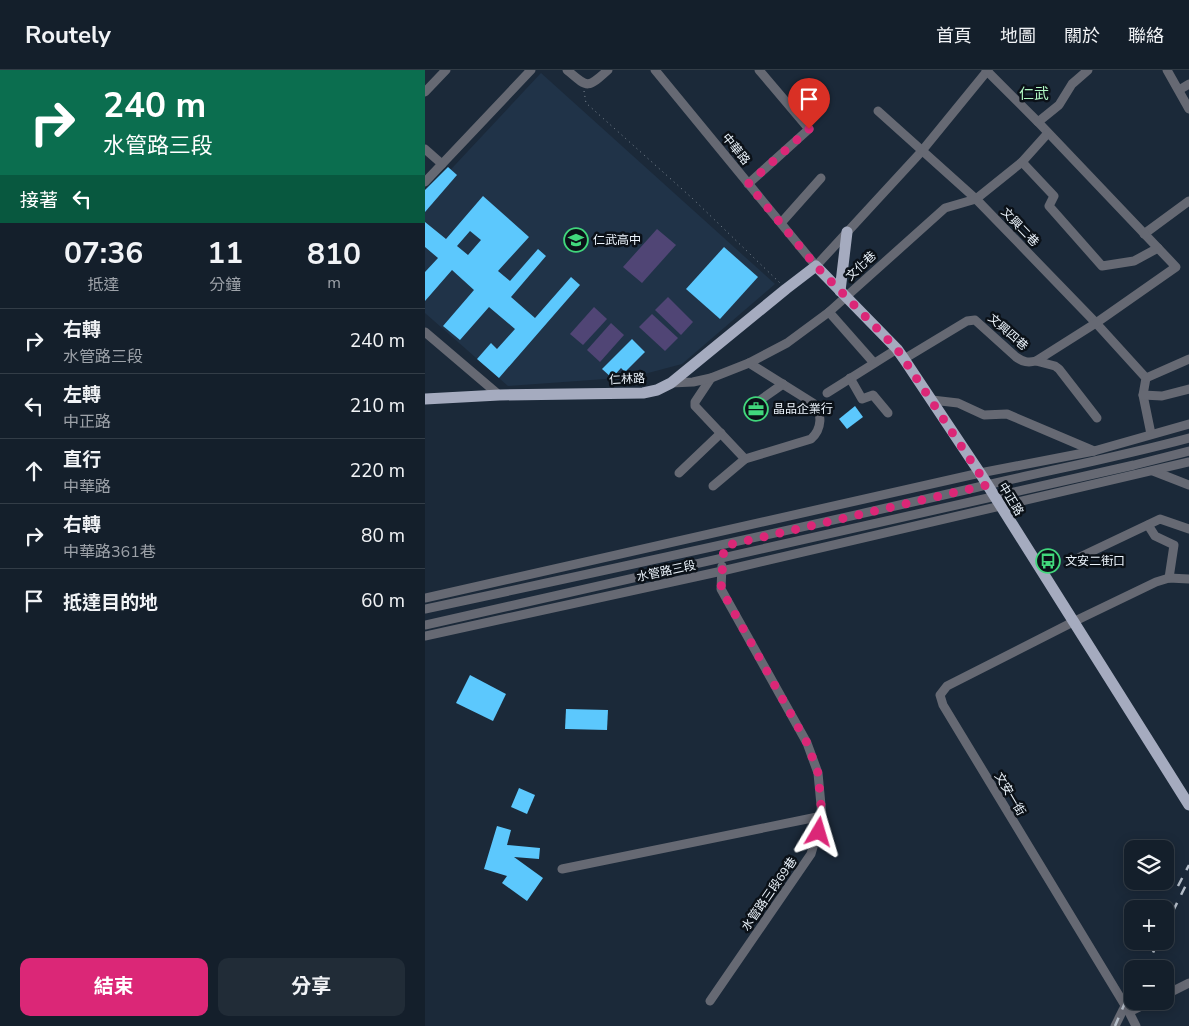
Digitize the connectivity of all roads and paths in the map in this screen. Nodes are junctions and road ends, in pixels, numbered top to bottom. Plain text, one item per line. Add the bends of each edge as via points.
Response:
1 (531, 70) edge
2 (567, 70) edge
3 (608, 70) edge
4 (655, 70) edge
5 (759, 70) edge
6 (987, 70) edge
7 (1088, 70) edge
8 (1167, 70) edge
9 (440, 72) edge
10 (585, 84) junction
11 (1189, 84) edge
12 (1179, 90) junction
13 (425, 92) edge
14 (1189, 109) edge
15 (878, 111) dead end
16 (1038, 122) junction
17 (1048, 133) junction
18 (425, 149) edge
19 (921, 152) junction
20 (1023, 162) junction
21 (442, 164) junction
22 (821, 178) dead end
23 (425, 182) edge
24 (748, 184) junction
25 (976, 199) junction
26 (1189, 201) edge
27 (781, 223) junction
28 (847, 232) junction
29 (1144, 234) junction
30 (1158, 248) junction
31 (816, 266) junction
32 (786, 289) junction
33 (843, 294) junction
34 (829, 312) junction
35 (1096, 323) junction
36 (425, 332) edge
37 (901, 354) junction
38 (1189, 359) edge
39 (1036, 361) junction
40 (749, 363) junction
41 (874, 363) junction
42 (711, 378) junction
43 (851, 378) junction
44 (1146, 378) junction
45 (671, 383) junction
46 (783, 384) junction
47 (1189, 389) edge
48 (827, 393) dead end
49 (1143, 394) junction
50 (499, 396) junction
51 (425, 399) edge
52 (932, 400) junction
53 (749, 408) dead end
54 (888, 413) dead end
55 (1097, 418) dead end
56 (1189, 424) edge
57 (721, 434) junction
58 (1151, 434) junction
59 (1189, 438) edge
60 (1094, 451) junction
61 (1189, 451) edge
62 (1113, 458) junction
63 (745, 459) junction
64 (1189, 462) edge
65 (1134, 465) junction
66 (1152, 471) junction
67 (679, 473) dead end
68 (980, 473) junction
69 (1189, 484) edge
70 (987, 485) junction
71 (713, 486) dead end
72 (996, 501) junction
73 (1148, 525) junction
74 (1189, 529) edge
75 (724, 546) junction
76 (1081, 558) dead end
77 (722, 559) junction
78 (721, 571) junction
79 (1169, 578) junction
80 (1189, 579) edge
81 (425, 598) edge
82 (425, 609) edge
83 (1073, 622) junction
84 (425, 625) edge
85 (425, 636) edge
86 (1189, 805) edge
87 (822, 816) junction
88 (562, 869) dead end
89 (1189, 983) edge
90 (1174, 990) edge
91 (710, 1001) dead end
92 (1124, 1004) edge
93 (1126, 1010) edge
94 (1127, 1010) edge
95 (1115, 1026) edge
96 (1135, 1026) edge

1 - 21 street
2 - 10 street
3 - 10 street via 595,82
4 - 24 street, 中華路
5 - 24 street via 809,129
6 - 16 street
6 - 19 street
7 - 16 street via 1072,84 1059,105
8 - 12 street
9 - 13 street
10 - 32 path via 586,103 692,198
11 - 12 street
12 - 14 street
15 - 19 street, 文興二巷
16 - 17 street
17 - 20 street, 文化巷
17 - 29 street
18 - 21 street
19 - 25 street, 文興二巷
19 - 28 street
20 - 25 street, 文化巷
20 - 30 street via 1054,196 1049,206 1102,266 1134,262
21 - 23 street
22 - 27 street
24 - 27 street, 中華路
25 - 33 street, 文化巷 via 945,208
25 - 35 street, 文興二巷
26 - 29 street
27 - 31 street, 中華路
28 - 31 street
28 - 33 main road
29 - 30 street
30 - 35 street, 文興四巷 via 1176,267
31 - 32 main road, 仁林路
31 - 33 main road, 中正路
32 - 45 main road, 仁林路
33 - 34 street, 文化巷
33 - 37 main road, 中正路
34 - 40 street, 文化巷 via 787,343
34 - 41 street
35 - 39 street, 文興四巷
35 - 44 street, 文興二巷
36 - 50 street
37 - 39 street, 文興四巷 via 967,320 975,320 1023,362
37 - 41 street, 文興四巷
37 - 52 main road, 中正路
38 - 44 street
39 - 55 street via 1059,369
40 - 42 street, 文化巷
40 - 46 street
41 - 43 street, 文興四巷
42 - 45 street, 文化巷
42 - 57 street via 695,406
43 - 48 street, 文興四巷
43 - 54 street via 862,400 873,395
44 - 49 street
45 - 50 main road, 仁林路 via 643,393
46 - 53 street
46 - 63 street via 819,409 815,435
47 - 49 street via 1162,396
49 - 58 street
50 - 51 main road, 仁林路
52 - 60 street via 958,403 984,415 1007,414
52 - 68 main road, 中正路
56 - 58 street
57 - 63 street
57 - 67 street
58 - 60 street
59 - 62 street, 水管路三段
60 - 62 street
60 - 68 street
61 - 65 street
62 - 65 street
62 - 70 street, 水管路三段
63 - 71 street
64 - 66 street
65 - 66 street
65 - 72 street
66 - 69 street
66 - 72 street
68 - 70 main road, 中正路
68 - 81 street
70 - 72 main road, 中正路
70 - 75 street, 水管路三段
72 - 77 street, 水管路三段
72 - 78 street, 水管路三段
72 - 83 main road, 中正路
73 - 74 street via 1160,518
73 - 76 street
73 - 79 street via 1155,536 1174,545
75 - 77 street, 水管路三段69巷
75 - 82 street, 水管路三段
77 - 78 street, 水管路三段69巷
77 - 84 street, 水管路三段
78 - 85 street, 水管路三段
78 - 87 street, 水管路三段69巷 via 721,589 812,755 818,773
79 - 80 street
79 - 83 street
83 - 86 main road, 中正路
83 - 92 street, 文安一街 via 947,686 940,695 988,782
87 - 88 street
87 - 91 street, 水管路三段69巷 via 811,854
89 - 90 street
93 - 95 street
94 - 96 street

